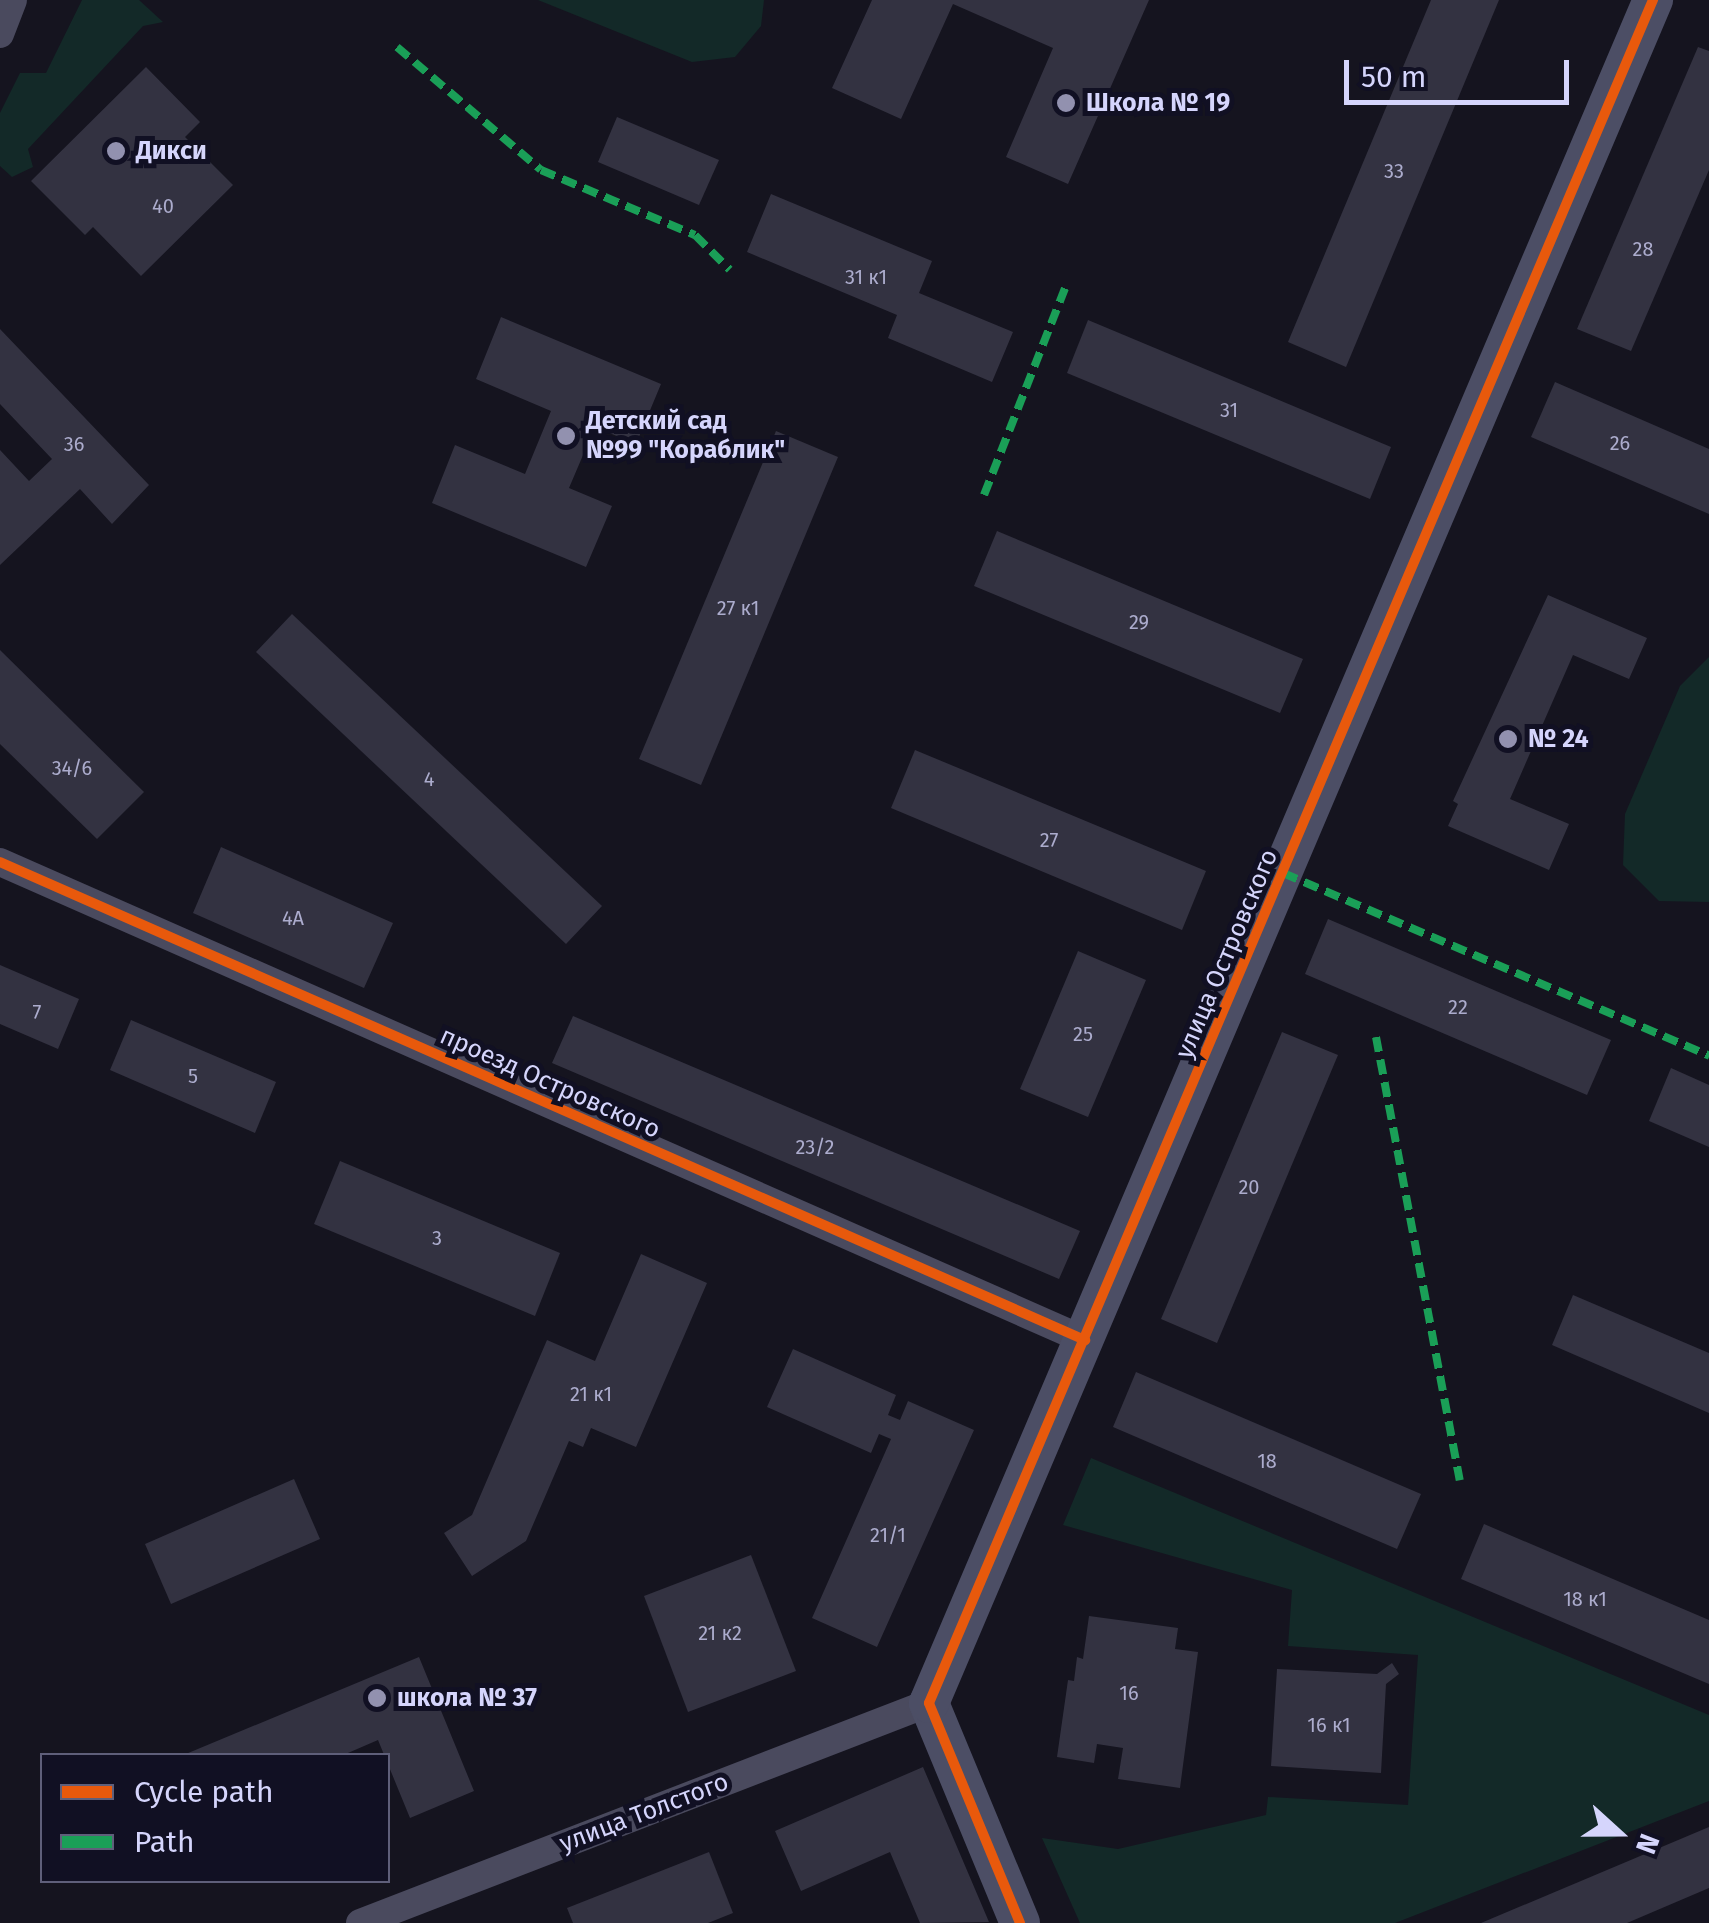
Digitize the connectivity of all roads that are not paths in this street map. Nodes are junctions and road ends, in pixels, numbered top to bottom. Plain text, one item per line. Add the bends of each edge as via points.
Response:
1 (13, 0) edge
2 (1653, 0) edge
3 (0, 34) edge
4 (0, 862) edge
5 (1085, 1340) junction
6 (929, 1703) junction
7 (360, 1923) edge
8 (1020, 1923) edge

1 - 3 street
2 - 5 street, улица Островского
4 - 5 street, проезд Островского
5 - 6 street, улица Островского
6 - 7 street, улица Толстого
6 - 8 street

